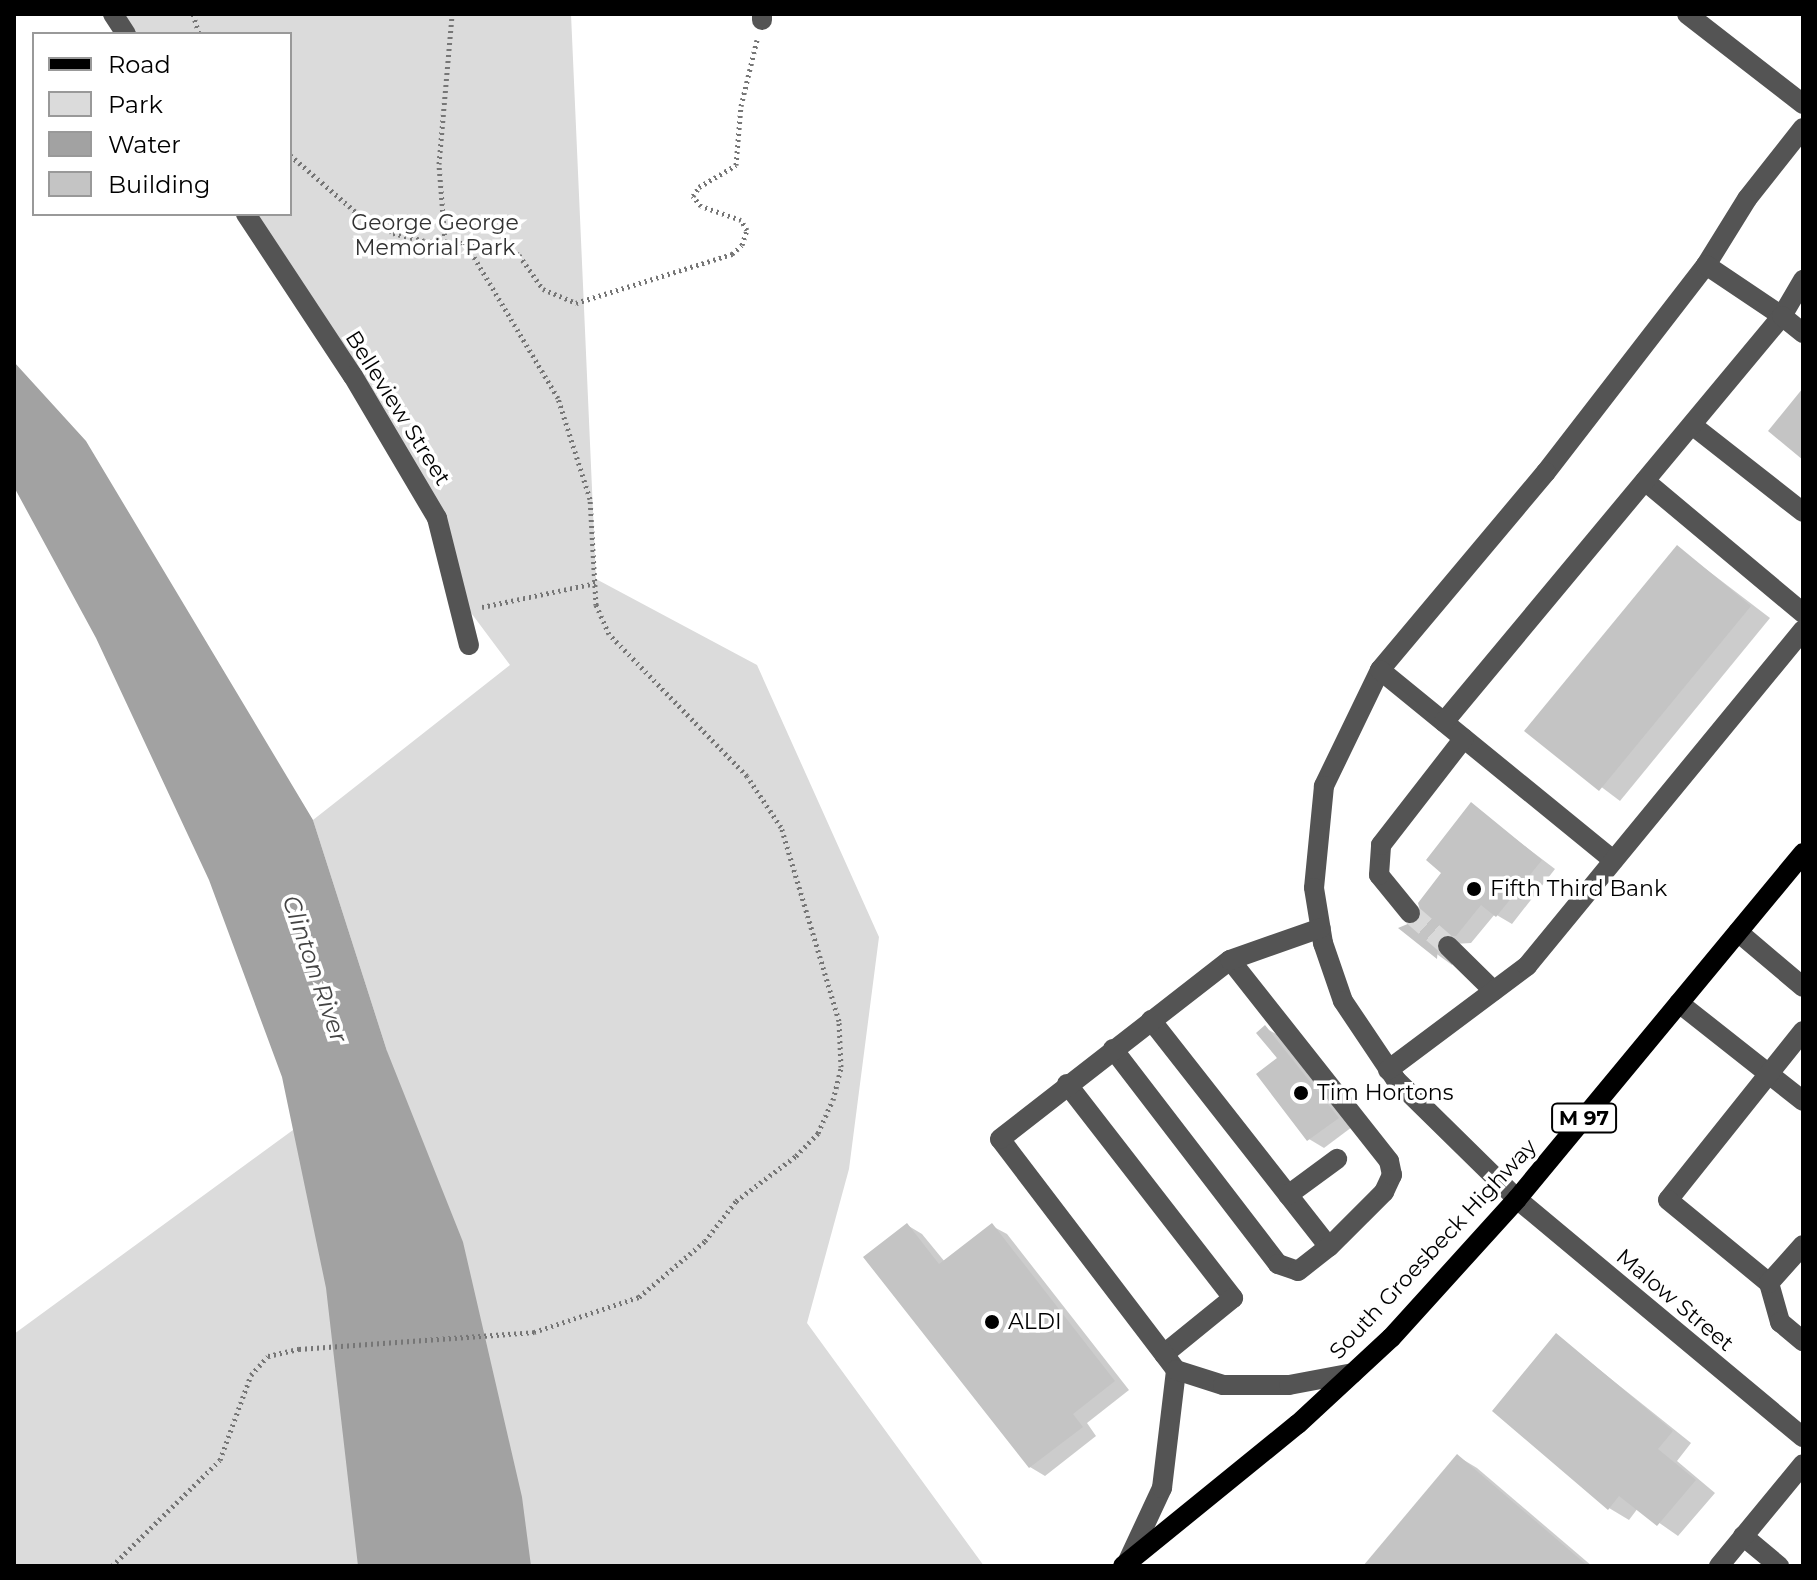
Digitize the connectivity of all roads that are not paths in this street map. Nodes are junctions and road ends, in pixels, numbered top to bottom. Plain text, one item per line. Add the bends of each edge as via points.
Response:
1 (113, 14) edge
2 (1687, 14) edge
3 (125, 32) edge
4 (1803, 104) edge
5 (1803, 128) edge
6 (247, 216) edge
7 (1706, 265) junction
8 (1803, 280) edge
9 (1782, 316) junction
10 (1803, 333) edge
11 (1692, 425) junction
12 (1645, 481) junction
13 (1803, 512) edge
14 (1803, 613) edge
15 (1803, 630) edge
16 (469, 645) dead end
17 (1380, 670) junction
18 (1444, 722) junction
19 (1464, 738) junction
20 (1803, 853) edge
21 (1613, 860) junction
22 (1410, 913) tunnel mouth
23 (1321, 928) junction
24 (1738, 932) junction
25 (1448, 946) tunnel mouth
26 (1230, 960) junction
27 (1803, 987) edge
28 (1494, 991) junction
29 (1679, 1003) junction
30 (1151, 1020) junction
31 (1803, 1031) edge
32 (1113, 1049) junction
33 (1388, 1070) junction
34 (1769, 1074) junction
35 (1067, 1084) junction
36 (1803, 1101) edge
37 (1337, 1159) dead end
38 (1288, 1195) junction
39 (1517, 1199) junction
40 (1803, 1245) edge
41 (1329, 1247) junction
42 (1769, 1283) junction
43 (1803, 1341) edge
44 (1170, 1362) junction
45 (1353, 1373) junction
46 (1803, 1437) edge
47 (1803, 1464) edge
48 (1743, 1536) junction
49 (1125, 1564) edge
50 (1719, 1566) edge
51 (1779, 1566) edge

1 - 3 street
2 - 4 street
5 - 7 street, Malow Street via 1747,199
6 - 16 street, Belleview Street via 353,376 437,518
7 - 9 street
7 - 17 street, Malow Street via 1546,472
8 - 9 street
9 - 10 street
9 - 11 street
11 - 12 street
11 - 13 street
12 - 14 street
12 - 18 street
15 - 21 street
17 - 18 street
17 - 23 street, Malow Street via 1324,786 1314,888
18 - 19 street
19 - 21 street
19 - 22 street via 1381,845 1379,875
20 - 24 main road, South Groesbeck Highway / M 97
21 - 28 street via 1527,966
23 - 26 street
23 - 33 street, Malow Street via 1343,1001
24 - 27 street
24 - 29 main road, South Groesbeck Highway / M 97
25 - 28 street
26 - 30 street
26 - 41 street via 1389,1161 1392,1175 1384,1192
28 - 33 street
29 - 34 street
29 - 39 main road, South Groesbeck Highway / M 97
30 - 32 street
30 - 38 street
31 - 34 street
32 - 35 street
32 - 41 street via 1278,1264 1298,1271
33 - 39 street, Malow Street
34 - 36 street
34 - 42 street via 1668,1200
35 - 44 street via 1233,1298
35 - 44 street via 1000,1139
37 - 38 street
38 - 41 street
39 - 45 main road, South Groesbeck Highway / M 97
39 - 46 street, Malow Street
40 - 42 street
42 - 43 street via 1780,1322
44 - 45 street via 1223,1385 1289,1385
44 - 49 street via 1162,1488
45 - 49 main road, South Groesbeck Highway / M 97
47 - 48 street
48 - 50 street
48 - 51 street

